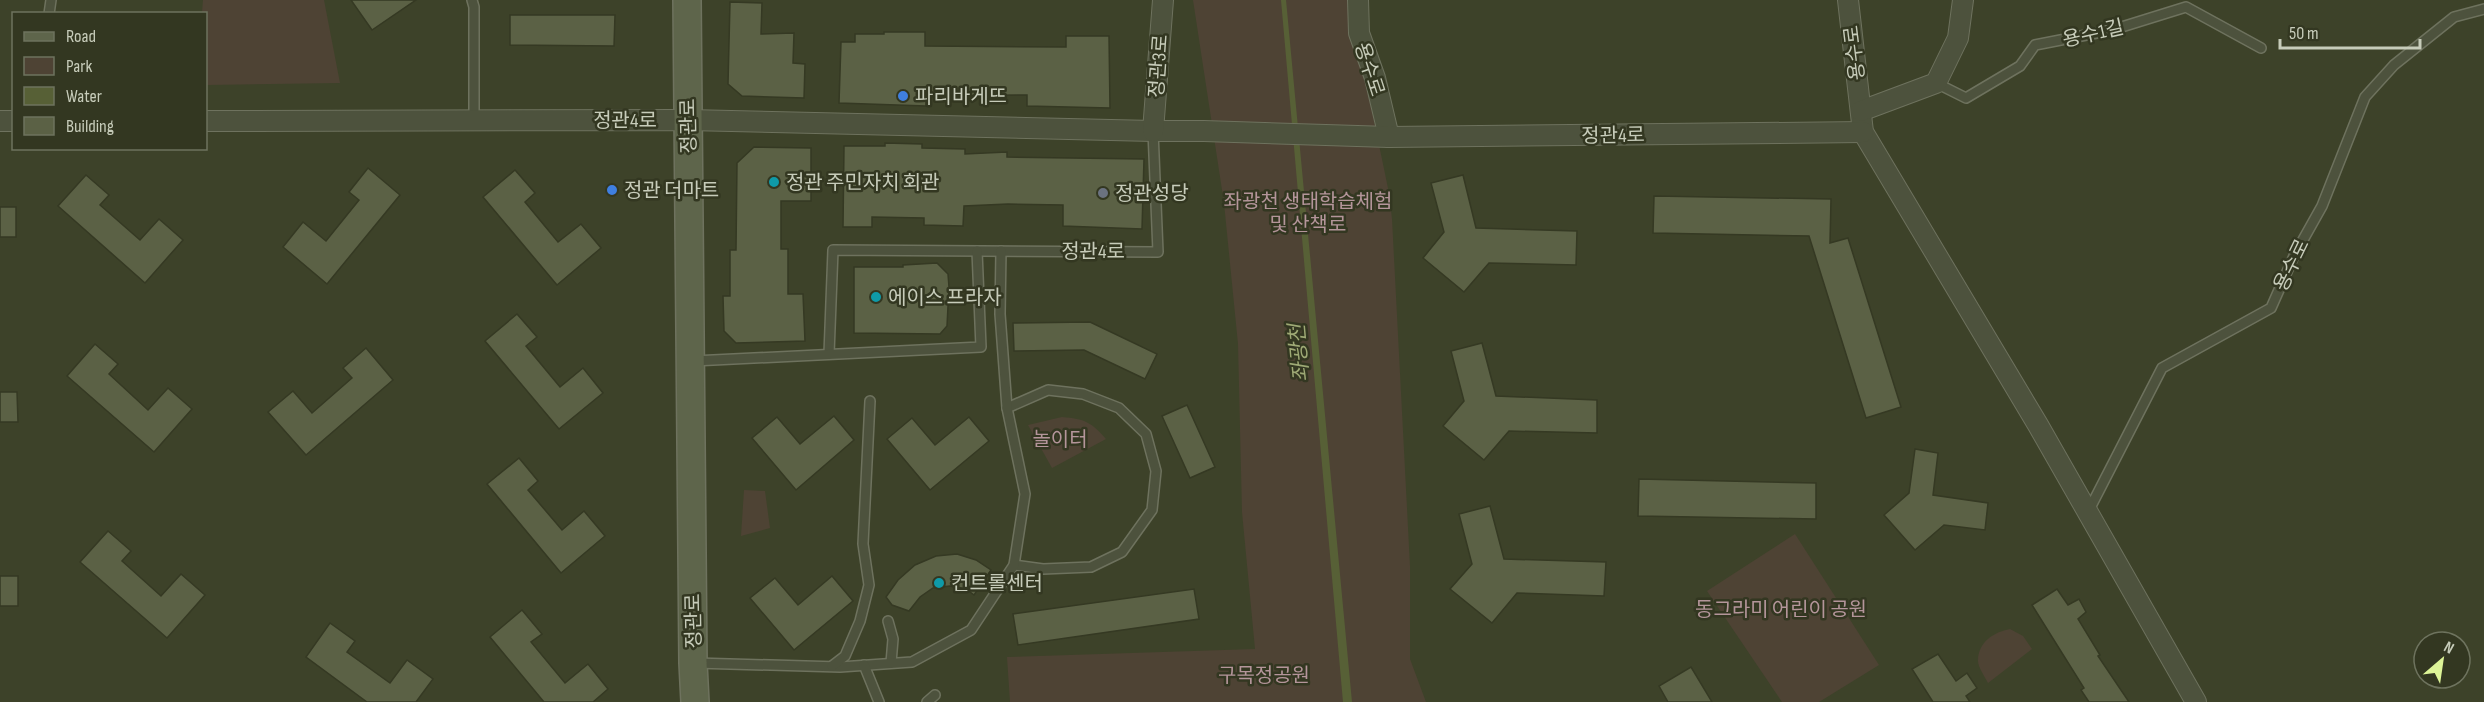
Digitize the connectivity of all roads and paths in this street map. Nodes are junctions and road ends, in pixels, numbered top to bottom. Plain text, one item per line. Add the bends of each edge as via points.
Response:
1 (472, 0) edge
2 (687, 0) edge
3 (1163, 0) edge
4 (1358, 0) edge
5 (1848, 0) edge
6 (1963, 0) edge
7 (2484, 9) edge
8 (2261, 48) dead end
9 (1936, 83) junction
10 (1861, 111) junction
11 (474, 120) junction
12 (688, 120) junction
13 (207, 121) edge
14 (1153, 132) junction
15 (1863, 132) junction
16 (1389, 138) junction
17 (977, 251) junction
18 (1001, 251) junction
19 (829, 354) junction
20 (690, 361) junction
21 (870, 401) dead end
22 (1007, 408) junction
23 (2088, 512) junction
24 (1014, 565) junction
25 (888, 621) dead end
26 (693, 663) junction
27 (891, 663) junction
28 (864, 665) junction
29 (832, 666) junction
30 (935, 695) dead end
31 (695, 702) edge
32 (879, 702) edge
33 (927, 702) edge
34 (2196, 702) edge

1 - 11 lane
2 - 12 street, 정관로
3 - 14 street, 정관3로
4 - 16 street, 용수로 via 1359,33 1375,78
5 - 10 street, 용수로
6 - 9 street via 1958,38
7 - 23 lane, 용수로 via 2454,17 2394,65 2365,97 2322,206 2294,255 2271,309 2162,368
8 - 9 lane, 용수1길 via 2186,7 2112,30 2035,45 2020,66 1966,98
9 - 10 street
10 - 15 street, 용수로
11 - 12 street, 정관4로
11 - 13 street, 정관4로
12 - 14 street, 정관4로
12 - 20 street, 정관로
14 - 16 street, 정관4로
14 - 18 lane, 정관4로 via 1158,252
15 - 16 street, 정관4로
15 - 23 street, 용수로
17 - 18 lane, 정관4로
17 - 19 lane, 정관4로 via 833,250
17 - 19 lane via 981,347
18 - 22 lane via 1000,314
19 - 20 lane
20 - 26 street, 정관로
21 - 29 lane via 863,544 869,585 860,621 845,656
22 - 24 lane via 1025,494
22 - 24 lane via 1048,390 1083,394 1119,408 1146,434 1156,471 1152,510 1122,552 1091,567 1043,569
23 - 34 street, 용수로
24 - 27 lane via 971,630 912,662
25 - 27 lane via 893,639
26 - 29 lane
26 - 31 street, 정관로
27 - 28 lane
28 - 29 lane
28 - 32 lane
30 - 33 lane

